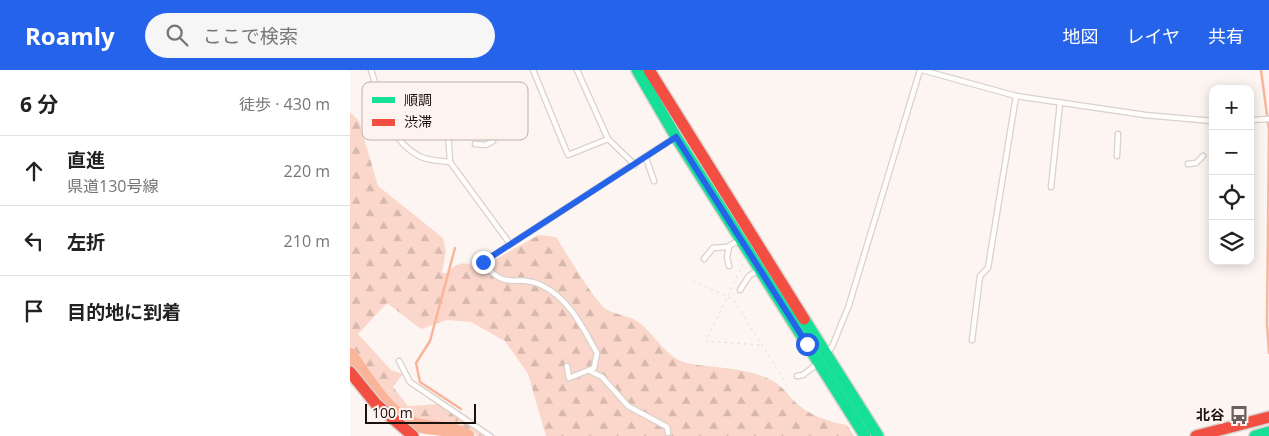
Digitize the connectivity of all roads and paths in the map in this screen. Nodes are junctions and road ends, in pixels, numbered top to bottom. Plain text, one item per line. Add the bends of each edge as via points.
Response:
1 (371, 70) edge
2 (533, 70) edge
3 (577, 70) edge
4 (638, 70) edge
5 (649, 70) edge
6 (921, 70) edge
7 (375, 82) edge
8 (1016, 96) junction
9 (1060, 103) junction
10 (1269, 119) edge
11 (1254, 120) edge
12 (1209, 121) edge
13 (681, 134) junction
14 (1118, 134) dead end
15 (608, 139) junction
16 (398, 140) edge
17 (449, 140) edge
18 (493, 141) dead end
19 (475, 144) dead end
20 (1117, 156) dead end
21 (1203, 156) dead end
22 (646, 158) junction
23 (450, 162) junction
24 (1188, 164) dead end
25 (635, 165) junction
26 (654, 181) dead end
27 (1051, 186) dead end
28 (741, 239) junction
29 (510, 244) junction
30 (729, 246) junction
31 (704, 258) dead end
32 (744, 263) dead end
33 (728, 266) dead end
34 (759, 269) junction
35 (693, 281) dead end
36 (740, 290) dead end
37 (728, 297) junction
38 (972, 340) dead end
39 (762, 345) junction
40 (823, 358) junction
41 (399, 361) dead end
42 (567, 366) dead end
43 (590, 371) junction
44 (350, 372) edge
45 (797, 376) dead end
46 (789, 388) dead end
47 (1269, 417) edge
48 (1269, 432) edge
49 (668, 433) dead end
50 (413, 436) edge
51 (490, 436) edge
52 (865, 436) edge
53 (878, 436) edge
54 (1196, 436) edge
55 (1254, 436) edge

1 - 7 lane
2 - 15 lane via 568,155
3 - 15 lane
4 - 13 main road
5 - 13 main road
6 - 8 lane
6 - 40 lane via 849,305 832,347
8 - 9 lane
8 - 38 lane via 988,268 980,276
9 - 12 lane
9 - 27 lane
10 - 11 lane
13 - 22 lane
13 - 28 main road
13 - 40 main road
14 - 20 lane
15 - 25 lane
16 - 23 lane via 420,157
17 - 23 lane
18 - 19 lane via 486,145
21 - 24 lane via 1196,163
22 - 25 lane
22 - 26 lane
23 - 29 lane
25 - 29 lane
28 - 30 lane
28 - 34 main road
29 - 43 lane via 483,262 500,280 543,286 571,310 597,353 596,363
30 - 31 lane via 713,248
30 - 33 lane
32 - 37 path
34 - 36 lane via 749,276
34 - 40 main road
35 - 37 path
37 - 39 path
37 - 39 path via 706,341
39 - 46 path
40 - 45 lane via 803,375
40 - 52 main road
40 - 53 main road
41 - 51 lane via 410,382
42 - 43 lane via 569,378
43 - 49 lane via 602,377 628,406 667,428
44 - 50 main road via 376,404
47 - 54 main road
48 - 55 main road

